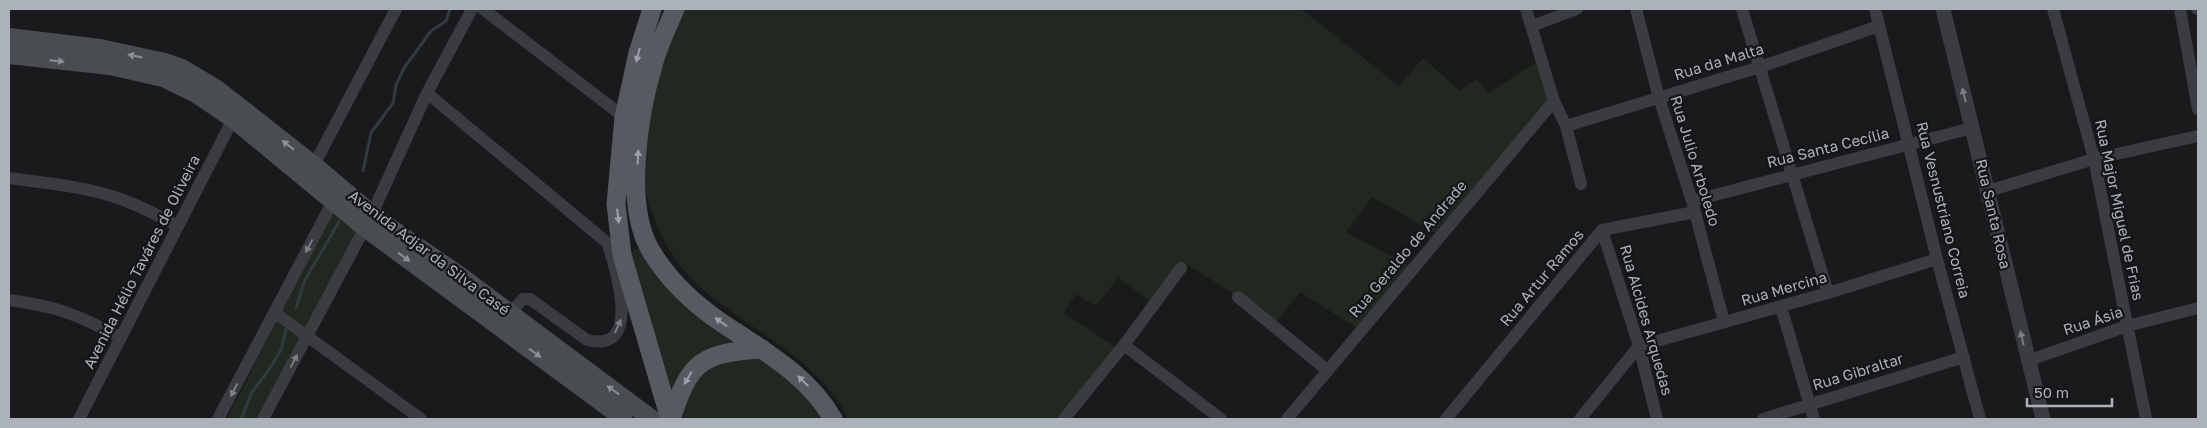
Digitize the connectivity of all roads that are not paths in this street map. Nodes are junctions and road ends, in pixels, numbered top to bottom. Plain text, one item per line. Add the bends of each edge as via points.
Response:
1 (396, 9) edge
2 (472, 9) edge
3 (483, 9) edge
4 (652, 9) edge
5 (675, 9) edge
6 (1526, 9) edge
7 (1577, 9) edge
8 (1636, 9) edge
9 (1742, 9) edge
10 (1875, 9) edge
11 (1943, 9) edge
12 (2053, 9) edge
13 (2180, 9) edge
14 (1532, 26) junction
15 (1879, 26) junction
16 (9, 37) edge
17 (9, 55) edge
18 (1760, 68) junction
19 (180, 77) junction
20 (427, 93) junction
21 (1659, 98) junction
22 (1554, 101) junction
23 (2198, 109) edge
24 (624, 117) junction
25 (233, 119) junction
26 (1566, 126) junction
27 (1972, 128) junction
28 (2198, 136) edge
29 (1909, 144) junction
30 (2094, 159) junction
31 (314, 165) junction
32 (1791, 173) junction
33 (9, 178) edge
34 (1581, 184) dead end
35 (1988, 191) junction
36 (332, 203) junction
37 (1694, 206) junction
38 (368, 221) junction
39 (178, 226) junction
40 (1602, 230) junction
41 (615, 249) junction
42 (1937, 259) junction
43 (1181, 268) dead end
44 (1828, 293) junction
45 (1238, 298) dead end
46 (9, 300) edge
47 (1780, 307) junction
48 (2198, 308) edge
49 (274, 312) junction
50 (510, 313) junction
51 (1724, 322) junction
52 (2127, 326) junction
53 (308, 335) junction
54 (120, 338) junction
55 (1124, 345) junction
56 (1639, 346) junction
57 (762, 349) junction
58 (1964, 356) junction
59 (2027, 361) junction
60 (1327, 370) junction
61 (570, 378) junction
62 (1809, 404) junction
63 (79, 419) edge
64 (218, 419) edge
65 (263, 419) edge
66 (421, 419) edge
67 (609, 419) edge
68 (624, 419) edge
69 (652, 419) edge
70 (670, 419) edge
71 (833, 419) edge
72 (1064, 419) edge
73 (1220, 419) edge
74 (1288, 419) edge
75 (1446, 419) edge
76 (1580, 419) edge
77 (1657, 419) edge
78 (1763, 419) edge
79 (1814, 419) edge
80 (1980, 419) edge
81 (2043, 419) edge
82 (2146, 419) edge

1 - 31 street
2 - 20 street
3 - 24 street
4 -> 24 main road via 638,53
57 -> 5 main road via 684,294 650,250 638,210 636,179 644,100 655,59
6 - 14 street
7 - 14 street
8 - 21 street, Rua Julio Arboledo
9 - 18 street
10 - 15 street, Rua Vesnustriano Correia
27 -> 11 street, Rua Santa Rosa
12 - 30 street, Rua Major Miguel de Frias
13 - 23 street
14 - 22 street
15 - 18 street, Rua da Malta
15 - 29 street, Rua Vesnustriano Correia
19 -> 16 main road via 158,61 100,48
17 -> 19 main road via 110,66 163,78
18 - 21 street, Rua da Malta
18 - 32 street
19 - 25 main road, Avenida Adjar da Silva Casé via 196,94
31 -> 19 main road, Avenida Adjar da Silva Casé via 217,89
20 - 38 street
20 - 41 street
21 - 26 street, Rua da Malta
21 - 37 street, Rua Julio Arboledo
22 - 26 street
22 - 60 street, Rua Geraldo de Andrade
24 -> 41 main road
25 - 36 main road, Avenida Adjar da Silva Casé
25 - 39 street, Avenida Hélio Taváres de Oliveira
26 - 34 street
27 - 29 street, Rua Santa Cecília
27 - 35 street, Rua Santa Rosa
28 - 30 street
29 - 32 street, Rua Santa Cecília
29 - 42 street, Rua Vesnustriano Correia
30 - 35 street
30 - 52 street, Rua Major Miguel de Frias
31 - 38 main road, Avenida Adjar da Silva Casé
32 - 37 street, Rua Santa Cecília
32 - 44 street
33 - 39 street via 113,196
59 -> 35 street, Rua Santa Rosa
36 - 38 main road, Avenida Adjar da Silva Casé
36 -> 49 street
37 - 40 street, Rua Artur Ramos
37 - 51 street, Rua Julio Arboledo
38 - 50 main road, Avenida Adjar da Silva Casé via 462,276
38 - 53 street
38 -> 61 main road, Avenida Adjar da Silva Casé
39 - 54 street, Avenida Hélio Taváres de Oliveira
40 - 56 street, Rua Alcides Arquedas
40 - 75 street, Rua Artur Ramos
50 -> 41 street via 523,299 530,298 587,340 598,343 609,339 617,331 622,307
41 - 70 main road
42 - 44 street, Rua Mercina
42 - 58 street, Rua Vesnustriano Correia
43 - 55 street
44 - 47 street, Rua Mercina
45 - 60 street
46 - 54 street via 64,310
47 - 51 street, Rua Mercina
47 - 62 street
48 - 52 street, Rua Ásia
49 - 53 street
49 -> 64 street
69 -> 50 main road, Avenida Adjar da Silva Casé
51 - 56 street, Rua Mercina
52 - 59 street, Rua Ásia
52 - 82 street, Rua Major Miguel de Frias
65 -> 53 street
53 - 66 street
54 - 63 street, Avenida Hélio Taváres de Oliveira
55 - 72 street
55 - 73 street
56 - 76 street
56 - 77 street, Rua Alcides Arquedas
57 -> 70 main road via 711,356 691,372
71 -> 57 main road via 797,374
58 - 62 street, Rua Gibraltar
58 - 80 street, Rua Vesnustriano Correia
59 - 81 street, Rua Santa Rosa
60 - 74 street, Rua Geraldo de Andrade
61 - 67 street
61 - 68 main road, Avenida Adjar da Silva Casé
62 - 78 street, Rua Gibraltar
62 - 79 street

